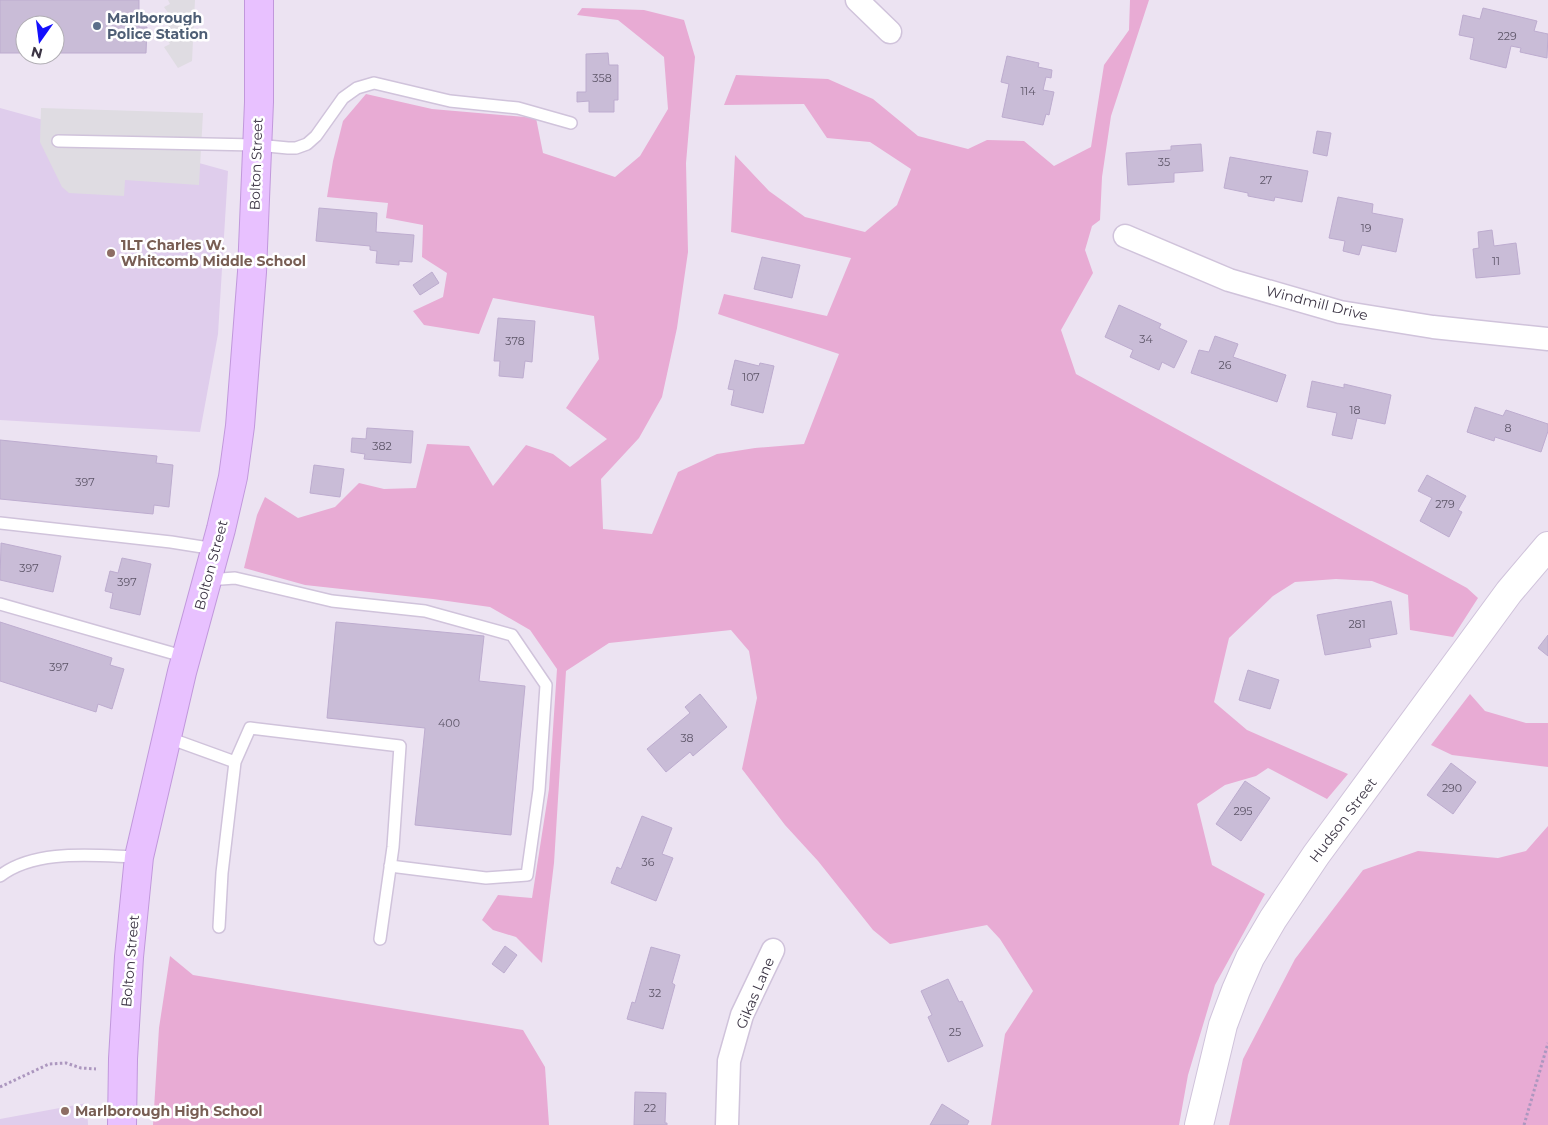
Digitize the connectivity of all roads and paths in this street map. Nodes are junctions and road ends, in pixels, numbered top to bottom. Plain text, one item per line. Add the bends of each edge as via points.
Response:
1 (259, 0) edge
2 (857, 0) edge
3 (890, 32) dead end
4 (571, 123) dead end
5 (58, 141) dead end
6 (257, 146) junction
7 (1125, 236) dead end
8 (1548, 338) edge
9 (0, 522) edge
10 (1548, 546) edge
11 (215, 549) junction
12 (207, 580) junction
13 (0, 604) edge
14 (186, 658) junction
15 (166, 736) junction
16 (235, 762) junction
17 (139, 856) junction
18 (390, 866) junction
19 (0, 876) edge
20 (219, 927) dead end
21 (380, 939) dead end
22 (773, 950) dead end
23 (1548, 1042) edge
24 (96, 1069) dead end
25 (0, 1087) edge
26 (122, 1125) edge
27 (727, 1125) edge
28 (1199, 1125) edge
29 (1524, 1125) edge

1 - 6 main road, Bolton Street
2 - 3 street
4 - 6 lane via 518,108 450,101 374,83 356,88 343,98 307,144 296,148
5 - 6 lane
6 - 11 main road, Bolton Street via 240,426 233,477
7 - 8 street, Windmill Drive via 1229,280 1340,312 1432,327
9 - 11 lane
10 - 28 street, Hudson Street via 1509,592 1272,919 1250,958 1223,1025
11 - 12 main road, Bolton Street
12 - 14 main road, Bolton Street
12 - 18 lane via 235,578 332,600 425,611 512,635 546,684 538,790 527,875 486,878
13 - 14 lane
14 - 15 main road, Bolton Street
15 - 16 lane
15 - 17 main road, Bolton Street
16 - 18 lane via 250,728 400,746
16 - 20 lane
17 - 19 lane via 69,855 37,860 9,869
17 - 26 main road, Bolton Street via 129,957
18 - 21 lane
22 - 27 street, Gikas Lane via 742,1015 729,1061
23 - 29 path
24 - 25 path via 66,1063 50,1064

